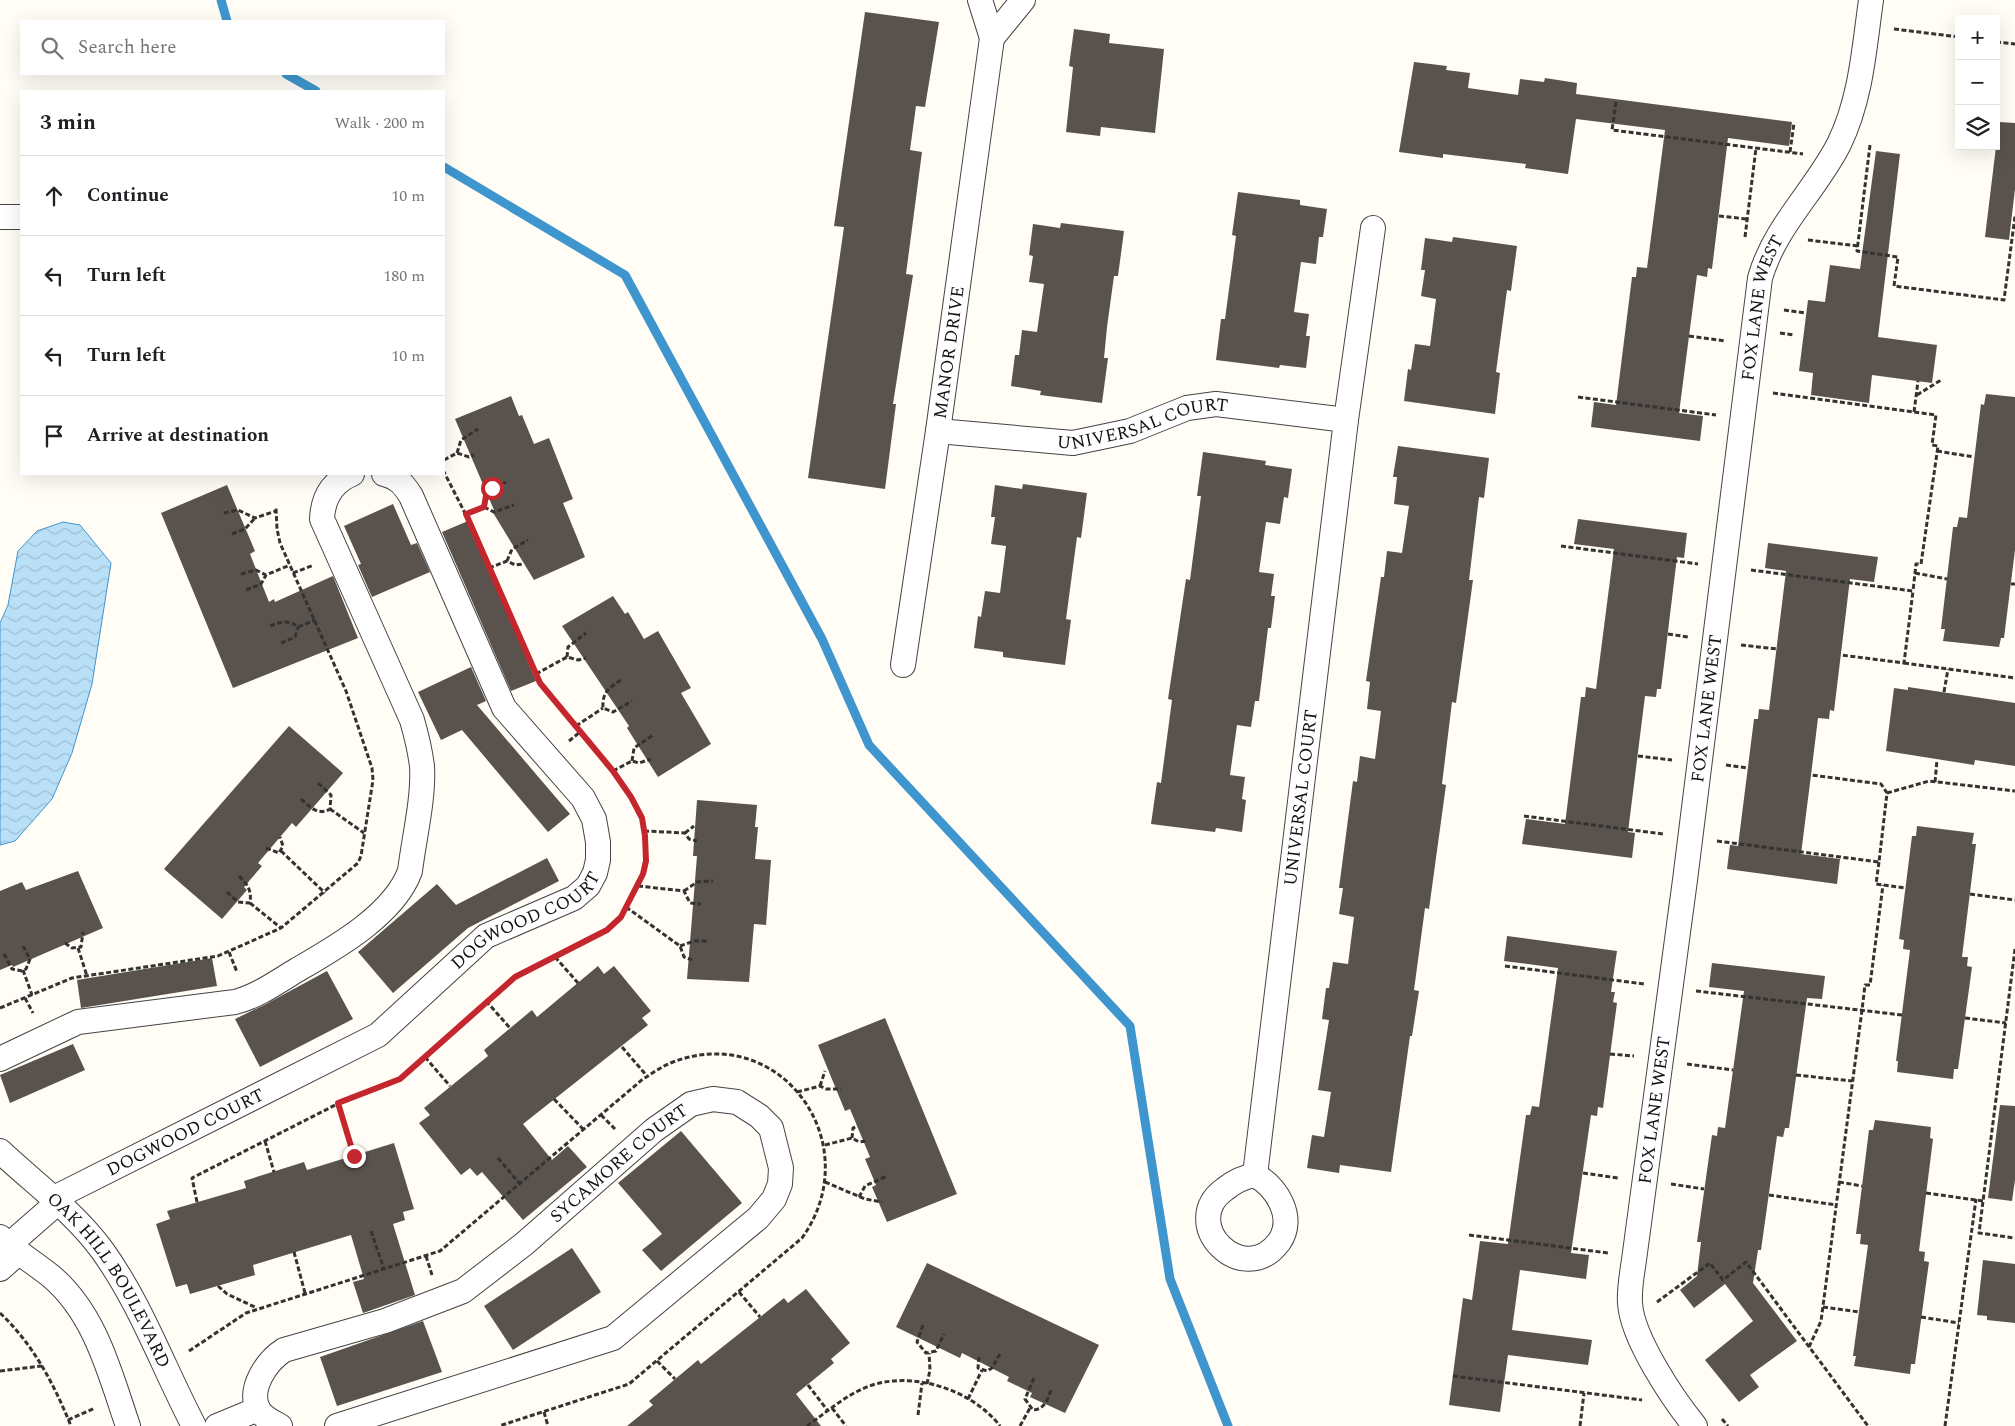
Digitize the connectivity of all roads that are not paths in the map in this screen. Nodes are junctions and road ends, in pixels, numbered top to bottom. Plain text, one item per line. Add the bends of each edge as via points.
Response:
1 (980, 0) edge
2 (1022, 0) edge
3 (1870, 0) edge
4 (992, 38) junction
5 (0, 217) edge
6 (20, 217) edge
7 (1373, 228) dead end
8 (1346, 420) junction
9 (938, 431) junction
10 (350, 475) edge
11 (389, 475) edge
12 (902, 665) dead end
13 (0, 1060) edge
14 (0, 1151) edge
15 (1255, 1175) dead end
16 (55, 1201) junction
17 (9, 1245) edge
18 (0, 1269) edge
19 (258, 1410) junction
20 (128, 1426) edge
21 (194, 1426) edge
22 (217, 1426) edge
23 (280, 1426) edge
24 (338, 1426) edge
25 (1695, 1426) edge

1 - 4 street, MANOR DRIVE
2 - 4 street
3 - 25 street, FOX LANE WEST via 1859,90 1853,110 1826,166 1773,244 1760,278 1634,1260 1630,1304 1633,1321 1650,1358
4 - 9 street, MANOR DRIVE
5 - 6 street
7 - 8 street, UNIVERSAL COURT
8 - 9 street, UNIVERSAL COURT via 1216,404 1188,408 1130,431 1073,443
8 - 15 street, UNIVERSAL COURT
9 - 12 street, MANOR DRIVE
10 - 13 street via 329,491 322,506 322,519 412,720 417,740 422,766 421,787 406,883 362,929 338,947 254,996 235,1002 78,1022
11 - 16 street, DOGWOOD COURT via 405,486 411,496 504,708 583,798 594,819 598,851 594,873 588,886 574,898 486,936 378,1035
14 - 16 street, OAK HILL BOULEVARD
16 - 17 street, DOGWOOD COURT
16 - 21 street, OAK HILL BOULEVARD via 100,1248 117,1273 155,1342 174,1389
17 - 18 street, DOGWOOD COURT
17 - 20 street, OAK HILL BOULEVARD via 52,1278 78,1307 97,1338
19 - 22 street
19 - 23 street
19 - 24 street, SYCAMORE COURT via 256,1397 260,1376 272,1358 284,1350 385,1321 463,1292 524,1244 654,1130 691,1104 713,1099 737,1102 771,1128 781,1168 780,1184 774,1199 758,1218 613,1338

